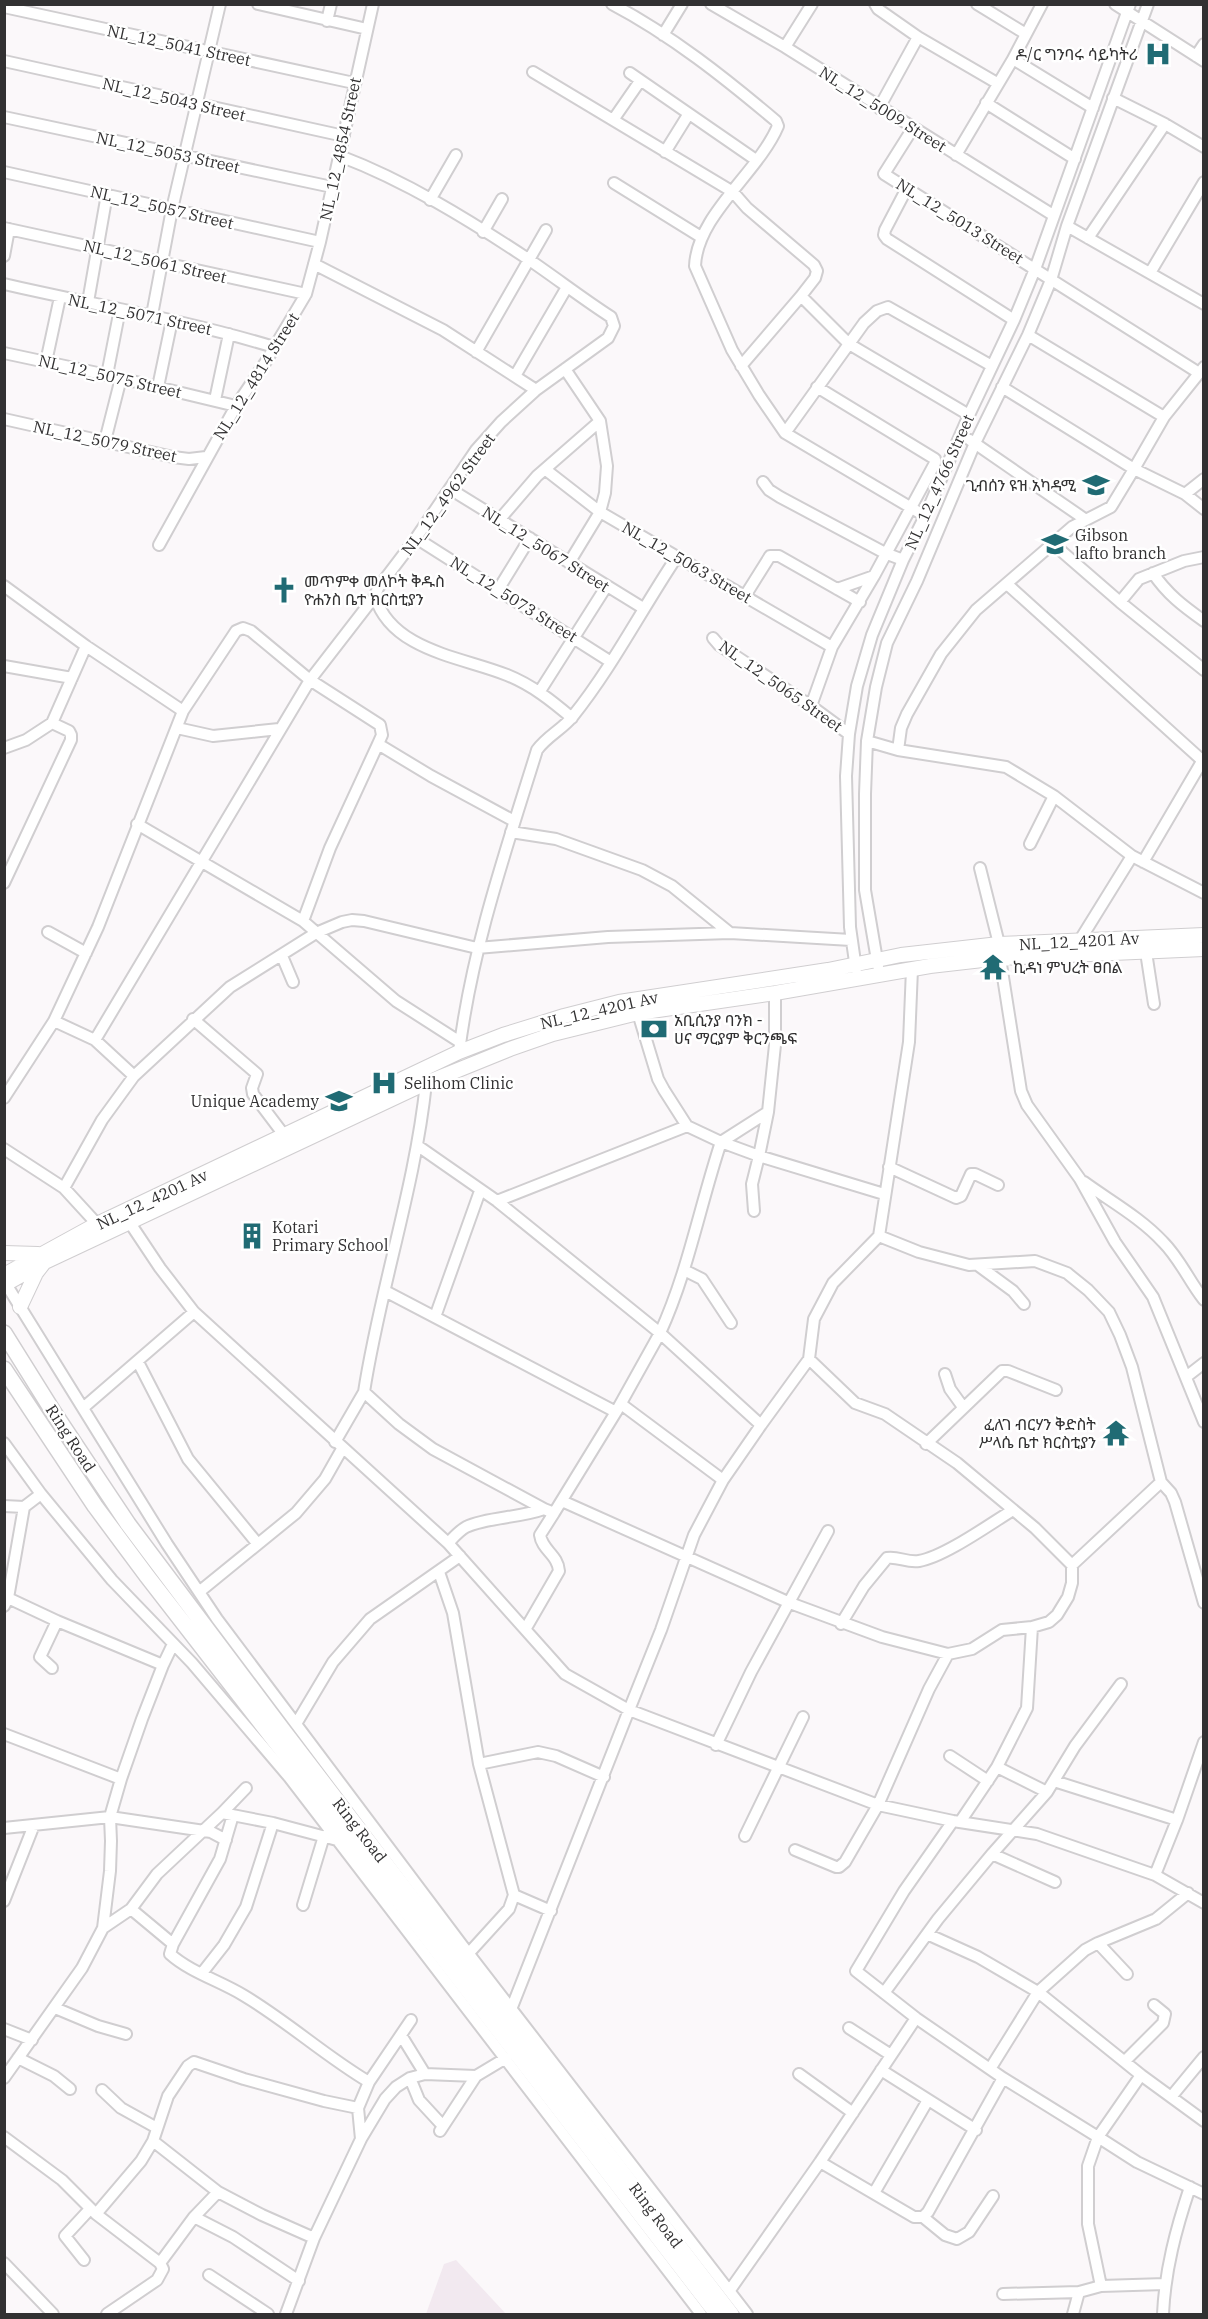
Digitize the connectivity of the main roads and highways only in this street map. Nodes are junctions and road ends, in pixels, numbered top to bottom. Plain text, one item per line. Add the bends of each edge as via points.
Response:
1 (1203, 935) edge
2 (1203, 949) edge
3 (1000, 951) junction
4 (878, 968) junction
5 (856, 972) junction
6 (4, 1253) edge
7 (43, 1258) junction
8 (5, 1281) edge
9 (20, 1307) road end
10 (4, 1333) edge
11 (4, 1369) edge
12 (717, 2314) edge
13 (731, 2314) edge

1 - 3 main road, NL_12_4201 Av via 1080,940
2 - 3 main road, NL_12_4201 Av
3 - 4 main road, NL_12_4201 Av via 912,969
3 - 4 main road, NL_12_4201 Av via 922,952
4 - 5 main road, NL_12_4201 Av
5 - 7 main road, NL_12_4201 Av via 775,993 638,1013 510,1049 426,1083 130,1223
5 - 7 main road, NL_12_4201 Av via 619,1002 459,1047 97,1224
6 - 7 main road
7 - 8 main road
7 - 9 main road
10 - 13 highway, Ring Road via 128,1524
11 - 12 highway, Ring Road via 140,1568

